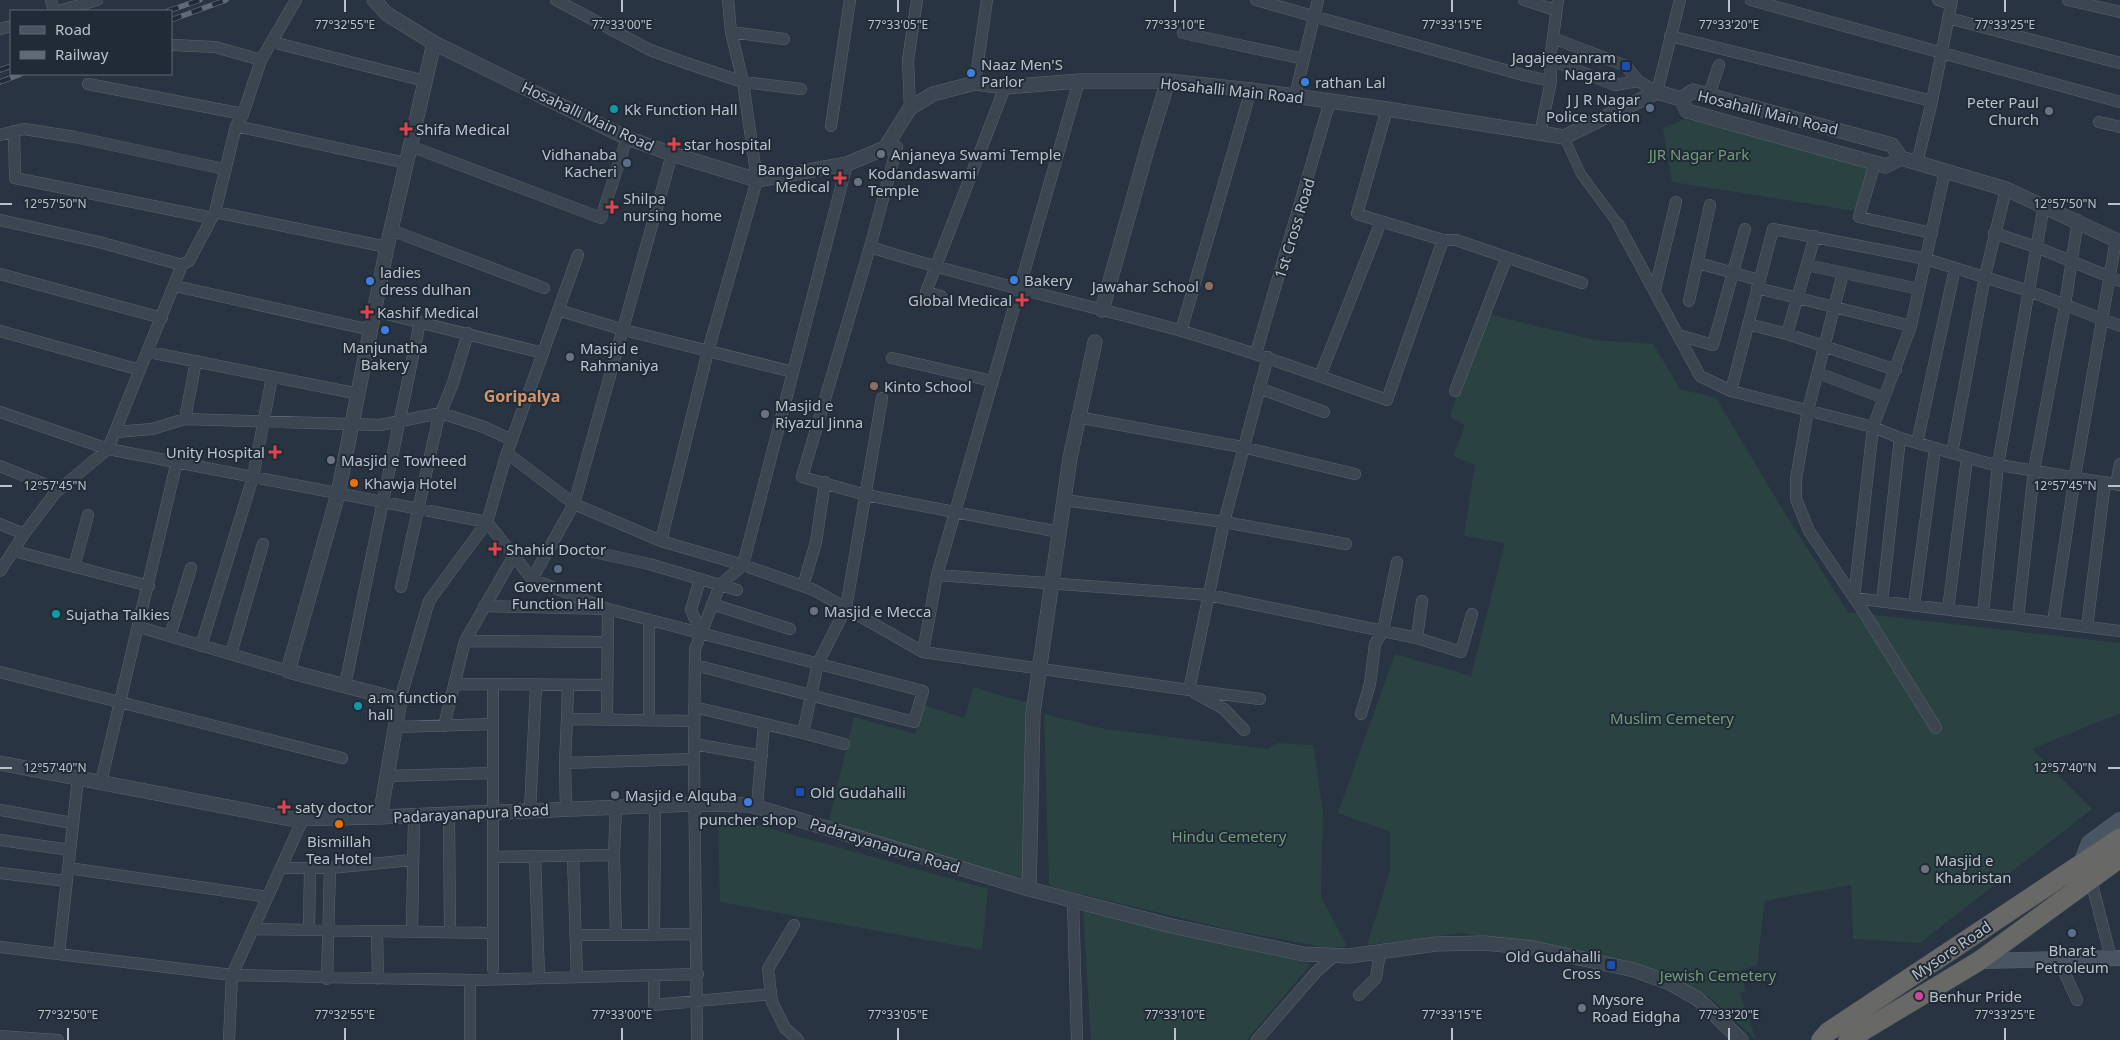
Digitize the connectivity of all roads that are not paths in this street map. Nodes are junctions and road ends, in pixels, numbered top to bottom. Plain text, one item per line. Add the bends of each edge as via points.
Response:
1 (96, 0) edge
2 (296, 0) edge
3 (374, 0) edge
4 (556, 0) edge
5 (728, 0) edge
6 (850, 0) edge
7 (917, 0) edge
8 (987, 0) edge
9 (1256, 0) edge
10 (1318, 0) edge
11 (1524, 0) edge
12 (1680, 0) edge
13 (1751, 0) edge
14 (1938, 0) edge
15 (2068, 0) edge
16 (1952, 2) edge
17 (1556, 5) edge
18 (62, 10) edge
19 (2119, 10) edge
20 (1313, 16) junction
21 (1948, 18) junction
22 (731, 32) junction
23 (1183, 33) dead end
24 (1670, 36) junction
25 (1553, 38) junction
26 (784, 39) dead end
27 (272, 42) junction
28 (434, 42) junction
29 (173, 44) dead end
30 (1942, 52) junction
31 (1304, 59) junction
32 (261, 60) junction
33 (1550, 60) junction
34 (2120, 63) edge
35 (1718, 65) dead end
36 (1080, 80) junction
37 (424, 81) junction
38 (1168, 81) junction
39 (1550, 81) junction
40 (1638, 81) junction
41 (743, 82) junction
42 (975, 83) junction
43 (88, 84) dead end
44 (1005, 87) junction
45 (801, 89) dead end
46 (1251, 90) junction
47 (1656, 92) junction
48 (1709, 95) junction
49 (1295, 96) junction
50 (1681, 99) junction
51 (1330, 101) junction
52 (1932, 101) junction
53 (2120, 102) edge
54 (910, 108) junction
55 (1386, 109) junction
56 (243, 114) junction
57 (2099, 122) dead end
58 (236, 126) junction
59 (831, 126) dead end
60 (2120, 127) edge
61 (14, 131) junction
62 (0, 134) edge
63 (1540, 134) junction
64 (1564, 137) junction
65 (627, 138) junction
66 (1881, 142) junction
67 (410, 146) junction
68 (885, 148) junction
69 (672, 154) junction
70 (1901, 158) junction
71 (406, 163) junction
72 (1875, 163) junction
73 (1917, 163) junction
74 (847, 164) junction
75 (224, 169) junction
76 (1945, 170) junction
77 (758, 180) junction
78 (2006, 189) junction
79 (1676, 202) dead end
80 (1710, 205) dead end
81 (2044, 205) junction
82 (213, 215) junction
83 (0, 220) edge
84 (2078, 220) junction
85 (1381, 222) junction
86 (1618, 224) joint
87 (1745, 229) dead end
88 (391, 230) junction
89 (1932, 233) junction
90 (1994, 233) junction
91 (1815, 236) junction
92 (1443, 240) junction
93 (2118, 241) edge
94 (387, 247) junction
95 (870, 247) junction
96 (2036, 247) junction
97 (578, 255) dead end
98 (1506, 259) junction
99 (1926, 259) junction
100 (2071, 261) junction
101 (1698, 263) junction
102 (182, 265) junction
103 (1807, 265) junction
104 (936, 267) junction
105 (1955, 268) junction
106 (1733, 272) junction
107 (1844, 273) junction
108 (0, 274) edge
109 (1984, 276) junction
110 (2115, 279) edge
111 (1582, 284) dead end
112 (1758, 284) junction
113 (175, 286) junction
114 (544, 288) dead end
115 (1019, 288) junction
116 (1655, 289) junction
117 (1919, 289) junction
118 (2029, 291) junction
119 (941, 296) dead end
120 (1798, 298) junction
121 (1689, 300) dead end
122 (2065, 305) junction
123 (1835, 307) junction
124 (558, 310) junction
125 (1102, 310) junction
126 (374, 311) junction
127 (162, 318) junction
128 (2103, 319) junction
129 (420, 322) junction
130 (1748, 324) junction
131 (1911, 326) junction
132 (2120, 326) edge
133 (0, 330) edge
134 (371, 330) junction
135 (624, 330) junction
136 (1181, 331) junction
137 (468, 334) junction
138 (1788, 334) junction
139 (1678, 336) junction
140 (1095, 342) dead end
141 (1824, 347) junction
142 (708, 351) junction
143 (149, 352) junction
144 (544, 353) junction
145 (1256, 353) junction
146 (1268, 357) junction
147 (892, 358) dead end
148 (196, 361) junction
149 (140, 370) junction
150 (1896, 370) junction
151 (793, 372) junction
152 (1818, 373) junction
153 (1320, 376) junction
154 (272, 377) junction
155 (992, 381) junction
156 (1259, 388) junction
157 (1455, 391) dead end
158 (1731, 391) junction
159 (359, 394) junction
160 (882, 398) dead end
161 (1884, 398) junction
162 (1808, 410) junction
163 (0, 412) edge
164 (1324, 412) dead end
165 (441, 413) junction
166 (1077, 417) junction
167 (185, 419) junction
168 (264, 421) junction
169 (400, 423) junction
170 (353, 424) junction
171 (1873, 427) junction
172 (116, 432) junction
173 (1900, 438) junction
174 (512, 440) junction
175 (1917, 443) junction
176 (1242, 447) junction
177 (1935, 449) junction
178 (108, 450) junction
179 (507, 452) junction
180 (1952, 453) junction
181 (1967, 458) junction
182 (177, 462) junction
183 (2120, 464) edge
184 (1998, 465) junction
185 (0, 466) edge
186 (2034, 470) junction
187 (1355, 474) dead end
188 (2075, 476) junction
189 (253, 477) junction
190 (825, 482) junction
191 (2114, 483) edge
192 (59, 490) junction
193 (338, 494) junction
194 (866, 495) junction
195 (1064, 500) junction
196 (382, 501) junction
197 (574, 504) junction
198 (418, 508) junction
199 (956, 514) junction
200 (88, 515) dead end
201 (487, 522) junction
202 (1224, 522) junction
203 (0, 524) edge
204 (1059, 532) junction
205 (24, 534) junction
206 (661, 541) junction
207 (262, 544) dead end
208 (1346, 544) dead end
209 (14, 551) junction
210 (589, 551) dead end
211 (513, 557) junction
212 (1397, 562) dead end
213 (743, 565) junction
214 (74, 567) junction
215 (191, 568) dead end
216 (0, 571) edge
217 (937, 575) junction
218 (532, 579) junction
219 (700, 579) junction
220 (720, 585) junction
221 (1052, 585) junction
222 (149, 586) junction
223 (803, 586) junction
224 (401, 587) dead end
225 (737, 590) dead end
226 (1209, 594) junction
227 (1854, 598) junction
228 (1422, 601) dead end
229 (1882, 602) junction
230 (712, 604) junction
231 (484, 606) junction
232 (1914, 606) junction
233 (846, 608) junction
234 (608, 609) junction
235 (1948, 610) junction
236 (1472, 614) dead end
237 (1983, 614) junction
238 (2018, 618) junction
239 (649, 620) junction
240 (2053, 623) junction
241 (139, 627) junction
242 (2087, 627) junction
243 (790, 629) dead end
244 (1383, 631) junction
245 (2120, 631) edge
246 (701, 632) junction
247 (170, 636) junction
248 (1417, 638) junction
249 (465, 641) junction
250 (608, 642) junction
251 (201, 646) junction
252 (923, 652) junction
253 (231, 654) junction
254 (818, 663) junction
255 (695, 665) junction
256 (1040, 670) junction
257 (288, 671) junction
258 (0, 672) edge
259 (454, 684) junction
260 (494, 684) junction
261 (345, 685) junction
262 (536, 685) junction
263 (568, 685) junction
264 (607, 685) junction
265 (1189, 690) junction
266 (811, 696) junction
267 (1260, 699) dead end
268 (400, 700) junction
269 (121, 701) junction
270 (694, 707) junction
271 (1361, 714) dead end
272 (567, 719) junction
273 (607, 720) junction
274 (649, 720) junction
275 (694, 721) junction
276 (493, 724) junction
277 (764, 724) junction
278 (444, 726) junction
279 (395, 727) junction
280 (1936, 728) dead end
281 (1244, 730) dead end
282 (803, 733) junction
283 (694, 744) junction
284 (844, 744) dead end
285 (762, 756) junction
286 (342, 758) dead end
287 (694, 759) junction
288 (565, 762) junction
289 (0, 763) edge
290 (493, 773) junction
291 (386, 776) junction
292 (78, 778) junction
293 (101, 782) junction
294 (694, 804) junction
295 (655, 805) junction
296 (757, 806) junction
297 (616, 807) junction
298 (566, 809) junction
299 (0, 810) edge
300 (530, 811) junction
301 (493, 813) junction
302 (449, 814) junction
303 (414, 816) junction
304 (380, 817) junction
305 (303, 819) junction
306 (2120, 820) edge
307 (72, 823) junction
308 (2120, 838) edge
309 (0, 840) edge
310 (70, 850) junction
311 (614, 855) junction
312 (536, 856) junction
313 (572, 856) junction
314 (493, 857) junction
315 (2120, 858) edge
316 (412, 860) junction
317 (2082, 861) junction
318 (2120, 867) edge
319 (68, 868) junction
320 (281, 868) junction
321 (310, 868) junction
322 (330, 868) junction
323 (0, 873) edge
324 (2096, 876) junction
325 (66, 881) junction
326 (1029, 889) junction
327 (268, 897) junction
328 (1073, 901) junction
329 (794, 925) dead end
330 (253, 928) junction
331 (309, 930) junction
332 (329, 930) junction
333 (377, 931) junction
334 (412, 931) junction
335 (450, 932) junction
336 (493, 933) junction
337 (654, 934) junction
338 (696, 934) junction
339 (575, 935) junction
340 (616, 935) junction
341 (0, 947) edge
342 (59, 952) junction
343 (1380, 952) junction
344 (1333, 957) junction
345 (2115, 958) edge
346 (1978, 961) junction
347 (2059, 961) junction
348 (493, 969) dead end
349 (698, 974) junction
350 (232, 975) junction
351 (654, 975) junction
352 (576, 977) junction
353 (539, 978) junction
354 (327, 979) junction
355 (378, 979) junction
356 (470, 980) junction
357 (771, 994) junction
358 (1359, 995) dead end
359 (2077, 1000) dead end
360 (698, 1002) junction
361 (0, 1036) edge
362 (58, 1040) edge
363 (228, 1040) edge
364 (470, 1040) edge
365 (698, 1040) edge
366 (798, 1040) edge
367 (1077, 1040) edge
368 (1257, 1040) edge
369 (1741, 1040) edge
370 (1821, 1040) edge
371 (1848, 1040) edge

1 - 18 street
2 - 27 street
3 - 28 street, Hosahalli Main Road via 387,14
4 - 41 street via 650,50
5 - 22 street
6 - 59 street
7 - 54 street via 908,60
8 - 42 street
9 - 20 street
10 - 20 street
11 - 17 street
12 - 24 street
13 - 30 street
14 - 16 street
15 - 19 street
16 - 21 street
17 - 25 street
20 - 31 street
20 - 39 street
21 - 30 street
21 - 34 street
22 - 26 street
22 - 41 street
23 - 31 street
24 - 47 street
24 - 52 street
25 - 33 street
25 - 40 street via 1626,66
27 - 32 street
27 - 37 street
28 - 37 street
28 - 65 street, Hosahalli Main Road
29 - 32 street via 215,47
30 - 52 street
30 - 53 street
31 - 49 street
32 - 56 street
33 - 39 street
33 - 40 street via 1615,85
35 - 48 street
36 - 38 street, Hosahalli Main Road
36 - 44 street, Hosahalli Main Road
36 - 115 street
37 - 67 street
38 - 46 street, Hosahalli Main Road
38 - 125 street
39 - 63 street
40 - 47 street
41 - 45 street
41 - 77 street
42 - 44 street, Hosahalli Main Road
42 - 54 street, Hosahalli Main Road via 933,94
43 - 56 street
44 - 104 street
46 - 49 street, Hosahalli Main Road
46 - 136 street
47 - 50 street, Hosahalli Main Road
47 - 64 street
48 - 50 street, Hosahalli Main Road via 1693,91
48 - 66 street, Hosahalli Main Road
49 - 51 street, Hosahalli Main Road
50 - 72 street via 1687,111
51 - 55 street, Hosahalli Main Road
51 - 145 street, 1st Cross Road
52 - 73 street
54 - 68 street, Hosahalli Main Road
55 - 63 street, Hosahalli Main Road
55 - 85 street via 1357,214
56 - 58 street
57 - 60 street
58 - 71 street
58 - 75 street
61 - 62 street
61 - 75 street via 24,129 75,137
61 - 82 street via 15,178
63 - 64 street, Hosahalli Main Road
64 - 86 street via 1581,174
65 - 67 street via 601,218
65 - 69 street, Hosahalli Main Road
66 - 70 street, Hosahalli Main Road via 1892,144
66 - 72 street
67 - 71 street
68 - 74 street, Hosahalli Main Road
68 - 95 street via 896,146
69 - 77 street, Hosahalli Main Road
69 - 135 street
70 - 72 street via 1886,166
70 - 73 street, Hosahalli Main Road
71 - 88 street
72 - 89 street via 1859,218
73 - 76 street, Hosahalli Main Road
74 - 77 street, Hosahalli Main Road
74 - 151 street
75 - 82 street
76 - 78 street, Hosahalli Main Road
76 - 89 street
77 - 142 street
78 - 81 street, Hosahalli Main Road
78 - 90 street
79 - 116 street
80 - 101 street
81 - 84 street, Hosahalli Main Road
81 - 96 street
82 - 94 street
82 - 102 street via 189,261
83 - 102 street
84 - 93 street, Hosahalli Main Road
84 - 100 street
85 - 92 street
85 - 153 street
86 - 116 street
87 - 106 street
88 - 94 street
88 - 114 street
89 - 99 street
90 - 96 street
90 - 109 street
91 - 99 street
91 - 103 street
91 - 112 street via 1772,229
92 - 98 street via 1456,240
92 - 153 street via 1387,400
93 - 110 street
94 - 126 street
95 - 104 street
95 - 190 street via 802,477
96 - 100 street
96 - 118 street
97 - 124 street
98 - 111 street
98 - 157 street
99 - 105 street
99 - 117 street
100 - 110 street
100 - 122 street
101 - 106 street
101 - 121 street
102 - 113 street
103 - 107 street
103 - 120 street
104 - 115 street
104 - 119 street via 926,292
105 - 109 street
105 - 175 street
106 - 112 street
106 - 139 street via 1713,346
107 - 117 street
107 - 123 street
108 - 127 street
109 - 118 street
109 - 180 street
110 - 128 street
112 - 120 street
112 - 130 street
113 - 127 street
113 - 134 street
115 - 125 street
115 - 155 street
116 - 139 street
117 - 131 street
118 - 122 street
118 - 184 street
120 - 123 street
120 - 138 street
122 - 128 street
122 - 186 street
123 - 131 street
123 - 141 street
124 - 135 street
124 - 144 street
125 - 136 street
126 - 129 street
126 - 134 street
127 - 143 street
128 - 132 street
128 - 188 street
129 - 137 street
129 - 169 street
130 - 138 street
130 - 158 street
131 - 150 street
133 - 149 street
134 - 159 street
135 - 142 street
135 - 197 street
136 - 145 street
137 - 144 street
137 - 165 street
138 - 141 street
139 - 158 street via 1700,376
140 - 166 street
141 - 150 street
141 - 152 street
142 - 151 street
142 - 206 street
143 - 148 street
143 - 149 street
144 - 174 street
145 - 146 street
146 - 153 street
146 - 156 street
147 - 155 street
148 - 154 street
148 - 167 street
149 - 172 street
150 - 161 street
151 - 213 street
152 - 161 street
152 - 162 street
154 - 159 street
154 - 168 street
155 - 199 street
156 - 164 street
156 - 176 street
158 - 162 street
159 - 170 street
160 - 194 street
161 - 171 street
162 - 171 street
162 - 227 street via 1796,478 1796,499 1809,531
163 - 178 street
165 - 169 street
165 - 174 street via 484,426
165 - 198 street
166 - 176 street
166 - 195 street
167 - 168 street
167 - 172 street via 152,429
168 - 170 street
168 - 189 street
169 - 170 street
169 - 196 street
170 - 193 street
171 - 173 street
171 - 227 street
172 - 178 street
173 - 175 street
173 - 229 street
174 - 179 street
175 - 177 street
176 - 187 street
176 - 202 street
177 - 180 street
177 - 232 street
178 - 182 street
178 - 192 street
179 - 197 street
179 - 201 street
180 - 181 street
181 - 184 street
181 - 235 street
182 - 189 street
182 - 222 street
183 - 191 street
184 - 186 street
184 - 237 street
185 - 192 street
186 - 188 street
186 - 238 street
188 - 191 street
188 - 240 street
189 - 193 street
189 - 251 street
190 - 194 street
190 - 223 street via 816,542
191 - 242 street
192 - 205 street
193 - 196 street
193 - 257 street
194 - 199 street
194 - 233 street
195 - 202 street
195 - 204 street
196 - 198 street
196 - 261 street
197 - 206 street
197 - 218 street
198 - 201 street
198 - 224 street
199 - 204 street
199 - 217 street
200 - 214 street
201 - 211 street
201 - 268 street via 429,601
202 - 208 street
202 - 226 street
203 - 205 street
204 - 221 street
205 - 209 street
206 - 213 street
207 - 253 street
209 - 214 street
209 - 216 street
210 - 219 street
211 - 218 street
211 - 231 street
212 - 244 street
213 - 220 street
213 - 223 street
214 - 222 street
215 - 247 street
217 - 221 street
217 - 252 street
218 - 234 street
219 - 220 street
219 - 246 street via 691,610
220 - 225 street
220 - 230 street
221 - 226 street
221 - 256 street
222 - 241 street
223 - 233 street
226 - 244 street
226 - 265 street
227 - 229 street
227 - 280 street
228 - 248 street
229 - 232 street
230 - 243 street
230 - 246 street
231 - 234 street
231 - 249 street
232 - 235 street
233 - 252 street
233 - 254 street
234 - 239 street
234 - 250 street
235 - 237 street
236 - 248 street via 1461,652
237 - 238 street
238 - 240 street
239 - 246 street
239 - 274 street
240 - 242 street
241 - 247 street
241 - 269 street
242 - 245 street
244 - 248 street
244 - 271 street via 1375,644 1370,684
246 - 254 street
246 - 255 street via 695,649
247 - 251 street
249 - 250 street
249 - 259 street
250 - 264 street
251 - 253 street
252 - 256 street
253 - 257 street
254 - 266 street
254 - 266 street via 923,691 914,722
255 - 266 street
255 - 270 street
256 - 265 street
256 - 326 street via 1033,713
257 - 261 street
258 - 269 street
259 - 260 street
259 - 278 street
260 - 262 street
260 - 276 street
261 - 268 street
262 - 263 street
262 - 300 street
263 - 264 street
263 - 272 street
264 - 273 street
265 - 267 street
265 - 281 street via 1224,709
266 - 282 street
268 - 279 street
269 - 286 street
269 - 293 street
270 - 275 street
270 - 277 street
272 - 273 street
272 - 288 street
273 - 274 street
274 - 275 street
275 - 283 street
276 - 278 street
276 - 290 street
277 - 282 street
277 - 285 street
278 - 279 street
279 - 291 street
282 - 284 street
283 - 285 street
283 - 287 street
285 - 296 street
287 - 288 street
287 - 294 street
288 - 298 street
289 - 292 street, Padarayanapura Road
290 - 291 street
290 - 301 street
291 - 304 street
292 - 293 street, Padarayanapura Road
292 - 307 street
293 - 305 street, Padarayanapura Road
294 - 295 street, Padarayanapura Road
294 - 296 street, Padarayanapura Road via 743,803
294 - 338 street
295 - 297 street, Padarayanapura Road
295 - 337 street
296 - 326 street, Padarayanapura Road
297 - 298 street, Padarayanapura Road
297 - 311 street
298 - 300 street, Padarayanapura Road
299 - 307 street
300 - 301 street, Padarayanapura Road
301 - 302 street, Padarayanapura Road
301 - 314 street
302 - 303 street, Padarayanapura Road
302 - 335 street
303 - 304 street, Padarayanapura Road
303 - 316 street
304 - 305 street, Padarayanapura Road
305 - 320 street
306 - 317 main road via 2088,843
307 - 310 street
308 - 317 highway, Mysore Road
309 - 310 street
310 - 319 street
311 - 313 street
311 - 340 street
312 - 313 street
312 - 314 street
312 - 353 street
313 - 339 street
314 - 336 street
315 - 324 highway, Mysore Road
316 - 322 street
316 - 334 street
317 - 370 highway, Mysore Road via 1828,1032
318 - 324 main road
319 - 325 street
319 - 327 street
320 - 321 street
320 - 327 street
321 - 322 street
321 - 331 street
322 - 332 street
323 - 325 street
324 - 345 street
324 - 346 highway, Mysore Road
325 - 342 street
326 - 328 street, Padarayanapura Road
327 - 330 street
328 - 344 street, Padarayanapura Road via 1223,937
328 - 367 street
329 - 357 street via 768,969
330 - 331 street
330 - 350 street
331 - 332 street
332 - 333 street
332 - 354 street
333 - 334 street
333 - 355 street
334 - 335 street
335 - 336 street
336 - 348 street
337 - 338 street
337 - 340 street
338 - 349 street
339 - 340 street
339 - 352 street
341 - 342 street
342 - 350 street
343 - 344 street, Padarayanapura Road
343 - 358 street via 1376,978
343 - 369 street, Padarayanapura Road via 1436,944 1509,945 1634,970 1698,999
344 - 368 street
345 - 347 main road
346 - 347 main road
346 - 371 highway, Mysore Road
347 - 359 street
349 - 351 street
349 - 360 street
350 - 354 street
350 - 363 street
351 - 352 street
351 - 360 street via 654,1005
352 - 353 street
353 - 356 street
354 - 355 street
355 - 356 street
356 - 364 street
357 - 360 street
357 - 366 street via 785,1028
360 - 365 street
361 - 362 street

